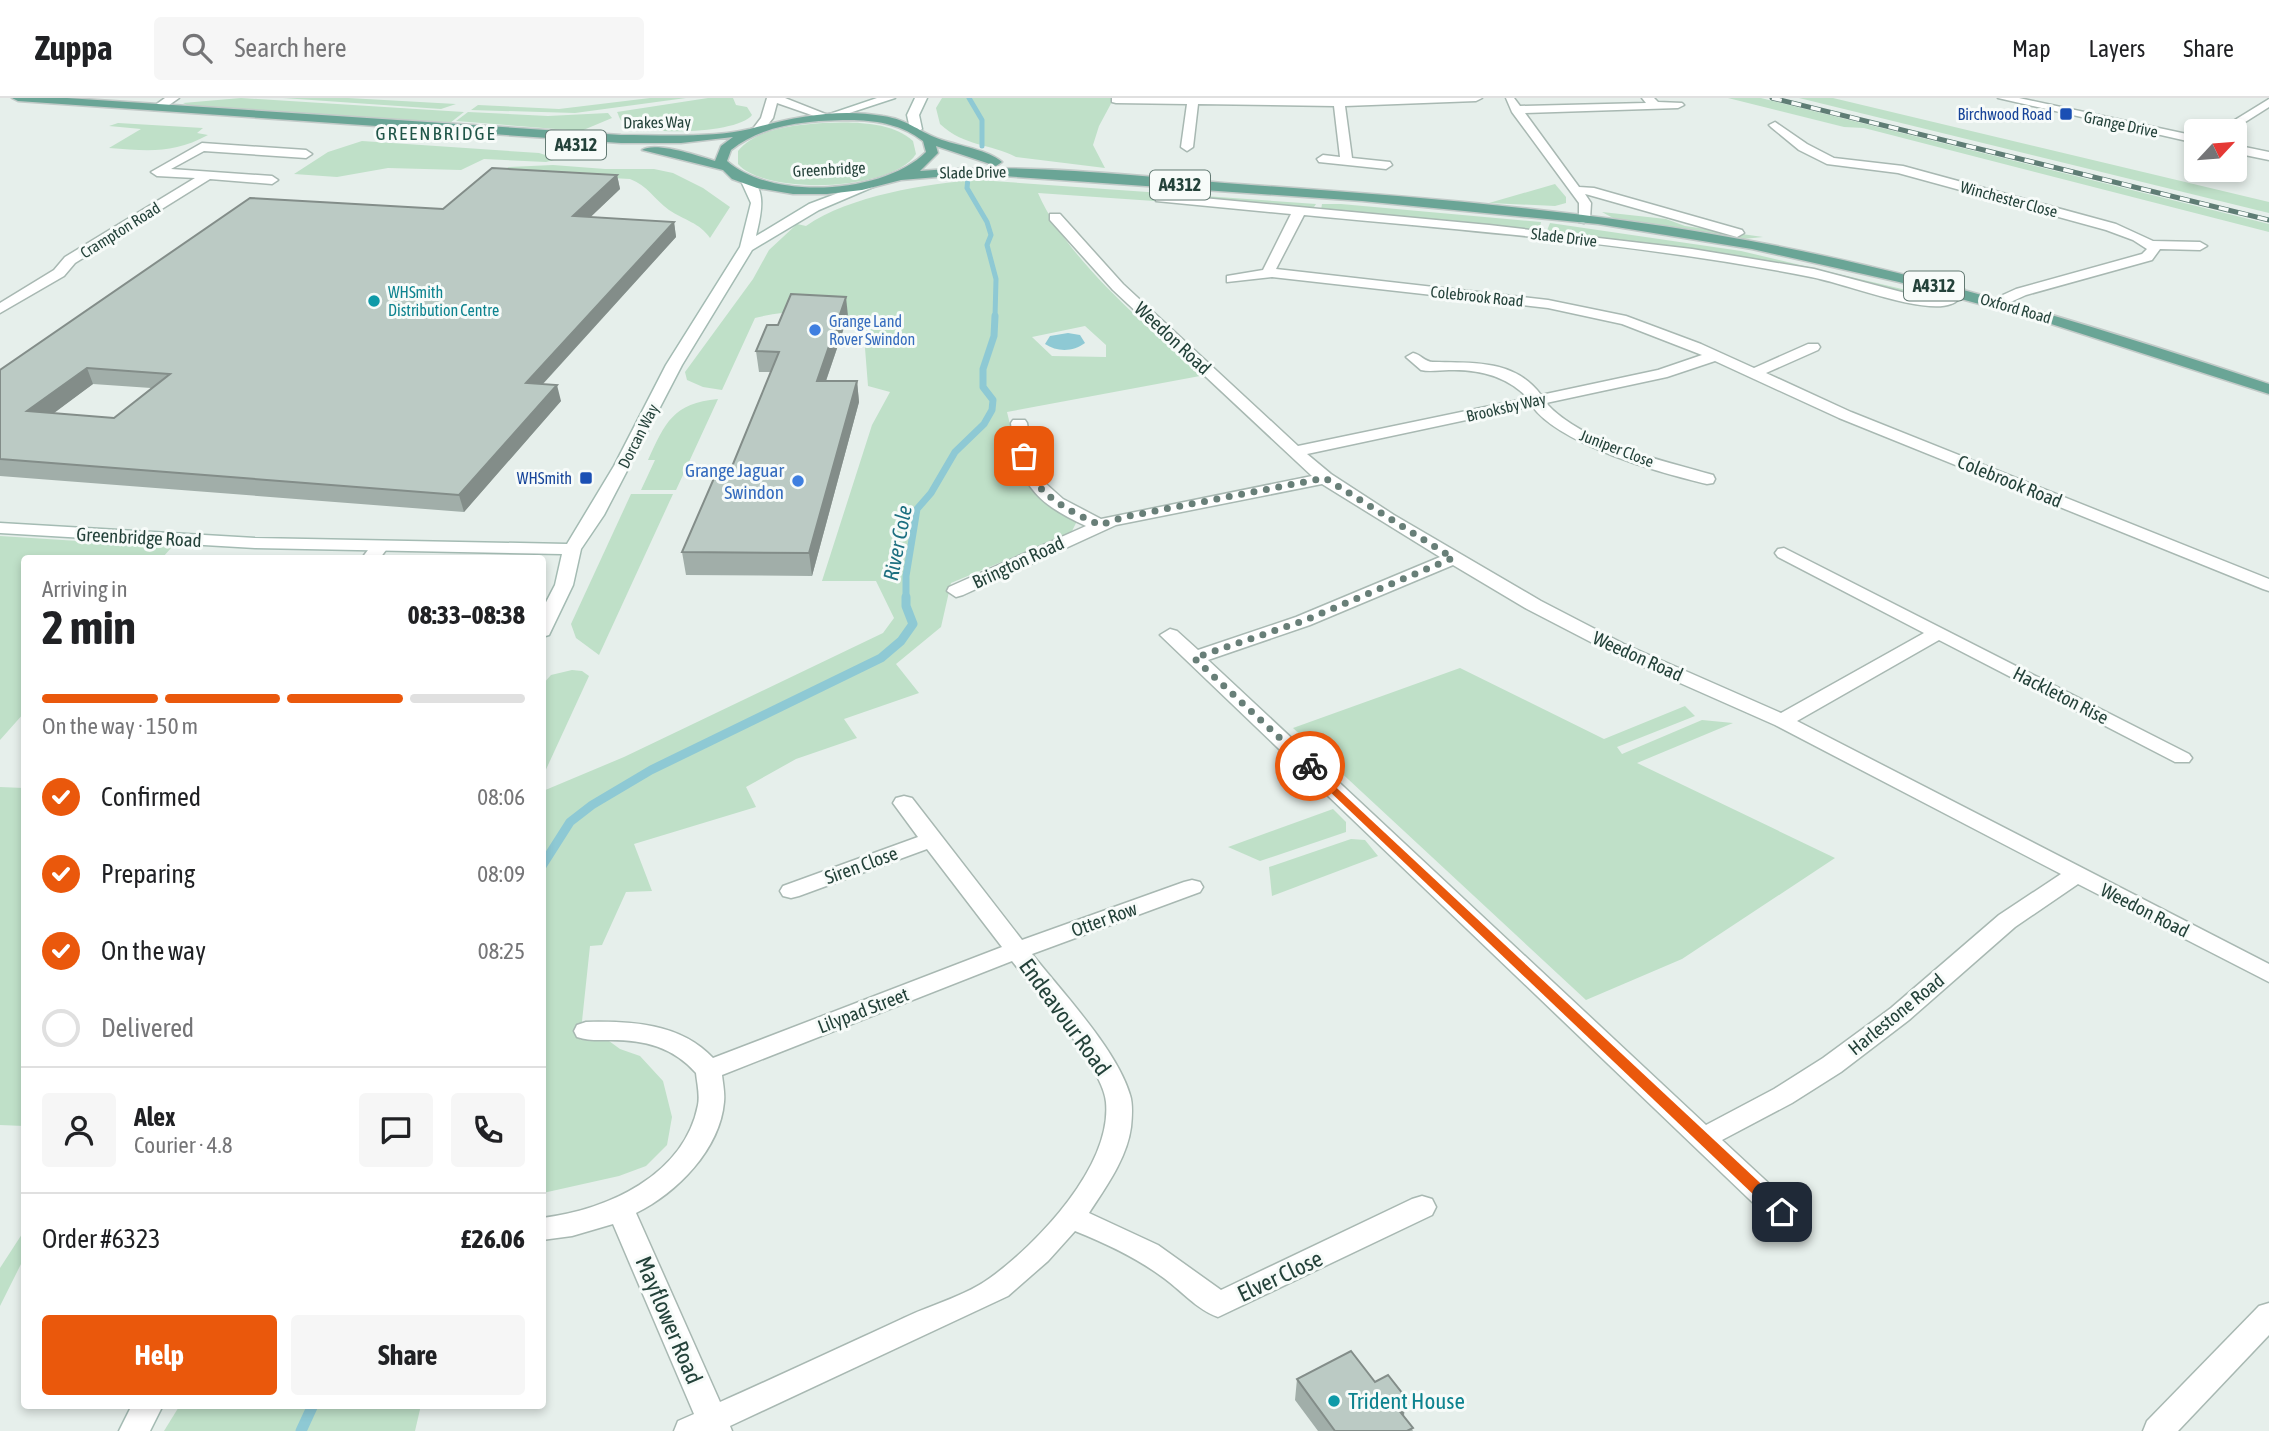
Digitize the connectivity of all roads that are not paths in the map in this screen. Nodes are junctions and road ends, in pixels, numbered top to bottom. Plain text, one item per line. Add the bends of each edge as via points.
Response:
1 (18, 98) edge
2 (173, 98) edge
3 (774, 98) edge
4 (889, 98) edge
5 (921, 98) edge
6 (1476, 98) edge
7 (1509, 98) edge
8 (2004, 98) edge
9 (1193, 99) edge
10 (1116, 100) edge
11 (1651, 102) edge
12 (2269, 102) edge
13 (153, 103) edge
14 (1339, 103) junction
15 (1678, 105) dead end
16 (3, 107) dead end
17 (1517, 110) junction
18 (136, 112) junction
19 (827, 117) junction
20 (2242, 119) edge
21 (1775, 125) dead end
22 (916, 129) junction
23 (754, 131) junction
24 (2184, 137) edge
25 (929, 140) junction
26 (1187, 147) dead end
27 (2247, 151) edge
28 (306, 154) dead end
29 (2269, 156) edge
30 (1323, 159) dead end
31 (1346, 161) junction
32 (1386, 164) dead end
33 (724, 167) junction
34 (1046, 173) junction
35 (207, 176) junction
36 (900, 176) junction
37 (272, 180) dead end
38 (747, 181) junction
39 (874, 184) junction
40 (1575, 190) junction
41 (1160, 198) dead end
42 (1299, 212) junction
43 (1055, 217) dead end
44 (1584, 219) junction
45 (1676, 232) joint
46 (1737, 233) dead end
47 (2151, 245) junction
48 (2200, 246) dead end
49 (747, 247) junction
50 (1272, 273) junction
51 (1232, 279) dead end
52 (1, 289) edge
53 (29, 291) junction
54 (1959, 292) junction
55 (1999, 302) junction
56 (0, 309) edge
57 (1813, 347) dead end
58 (1413, 356) dead end
59 (1715, 356) junction
60 (1752, 373) junction
61 (2269, 389) edge
62 (1536, 400) junction
63 (1019, 423) dead end
64 (1295, 452) junction
65 (1325, 478) junction
66 (1707, 479) dead end
67 (1100, 525) junction
68 (0, 528) edge
69 (572, 550) junction
70 (375, 552) edge
71 (1784, 553) dead end
72 (1453, 558) junction
73 (2269, 584) edge
74 (956, 591) dead end
75 (546, 623) edge
76 (1940, 632) junction
77 (1170, 635) dead end
78 (1194, 658) junction
79 (1782, 721) junction
80 (2182, 758) dead end
81 (904, 803) dead end
82 (930, 840) junction
83 (2077, 874) junction
84 (1192, 887) dead end
85 (791, 891) dead end
86 (1016, 951) junction
87 (2269, 974) edge
88 (586, 1031) dead end
89 (709, 1070) junction
90 (1704, 1138) junction
91 (1422, 1207) dead end
92 (621, 1209) junction
93 (1782, 1212) dead end
94 (1069, 1217) junction
95 (546, 1228) edge
96 (2269, 1315) edge
97 (146, 1409) edge
98 (706, 1428) edge
99 (134, 1431) edge
100 (2158, 1431) edge

1 - 18 main road, Drakes Way / A4312
2 - 13 street
3 - 19 street
3 - 23 street via 767,118
4 - 19 street
5 - 22 street via 913,115
6 - 14 street
7 - 17 street
8 - 24 street, Grange Drive
9 - 10 street
9 - 14 street
9 - 26 street
11 - 15 street
11 - 17 street
12 - 20 street
13 - 18 main road
13 - 23 main road, Drakes Way / A4312 via 621,139 681,139
14 - 31 street
16 - 18 main road, Drakes Way / A4312 via 115,115
17 - 40 street
18 - 33 main road, Drakes Way / A4312 via 645,150
19 - 22 main road, A4312 via 878,119
19 - 23 main road, A4312
21 - 47 street, Winchester Close via 1826,160 1899,169 2100,224
22 - 25 main road, A4312
23 - 33 main road, A4312 via 724,149
25 - 34 main road, Slade Drive / A4312 via 968,155
25 - 36 main road, Greenbridge / A4312 via 930,157
27 - 29 street
28 - 35 street, Crampton Road via 202,147 157,172
30 - 31 street
31 - 32 street
33 - 38 main road, Greenbridge / A4312
34 - 36 main road, Slade Drive / A4312 via 974,170
34 - 44 main road, Slade Drive / A4312
35 - 37 street, Crampton Road
35 - 53 street, Crampton Road via 70,260
36 - 39 main road, Greenbridge / A4312
38 - 39 main road, Greenbridge / A4312 via 803,190
38 - 49 street, Dorcan Way via 757,203
39 - 49 street, Dorcan Way via 814,207
40 - 44 street via 1585,203
40 - 46 street
41 - 42 street, Slade Drive
42 - 50 street via 1269,270
42 - 54 street, Slade Drive via 1692,253 1821,275 1928,303 1948,301
43 - 64 street, Weedon Road via 1084,238 1118,287
44 - 45 main road, Slade Drive / A4312
45 - 54 main road, Oxford Road / A4312
47 - 48 street, Winchester Close
47 - 55 street via 2154,251 2147,257
49 - 69 street, Dorcan Way via 674,365 602,503
50 - 51 street, Colebrook Road
50 - 59 street, Colebrook Road via 1572,308 1648,328
52 - 53 street
53 - 56 street, Crampton Road
54 - 55 main road, Oxford Road / A4312
55 - 61 main road, Oxford Road / A4312
57 - 60 street
58 - 62 street, Juniper Close via 1426,367 1461,364 1496,371
59 - 60 street, Colebrook Road
59 - 62 street, Brooksby Way via 1662,374
60 - 73 street, Colebrook Road
62 - 64 street, Brooksby Way
62 - 66 street, Juniper Close via 1562,423 1602,445
63 - 67 street via 1025,464 1035,482 1067,509
64 - 65 street, Weedon Road
65 - 67 street, Brington Road
65 - 72 street, Weedon Road
67 - 74 street, Brington Road
68 - 70 street, Greenbridge Road
69 - 70 street, Greenbridge Road
69 - 75 street, Dorcan Way via 564,585
71 - 76 street, Hackleton Rise
72 - 78 street via 1303,621
72 - 79 street, Weedon Road via 1592,635
76 - 79 street
76 - 80 street, Hackleton Rise
77 - 78 street
78 - 90 street
79 - 83 street, Weedon Road
81 - 82 street, Endeavour Road
82 - 85 street, Siren Close
82 - 86 street, Endeavour Road
83 - 87 street, Weedon Road
83 - 90 street, Harlestone Road via 2007,921 1900,1014 1832,1065
84 - 86 street, Otter Row
86 - 89 street, Lilypad Street
86 - 94 street, Endeavour Road via 1090,1045 1118,1100 1116,1142 1099,1176
88 - 89 street via 657,1035 688,1049
89 - 92 street via 713,1100 707,1126 692,1153 677,1170
90 - 93 street
91 - 94 street, Elver Close via 1218,1305 1158,1257
92 - 95 street
92 - 98 street, Mayflower Road
94 - 98 street, Endeavour Road via 1024,1267 998,1288
96 - 100 street
97 - 99 street

